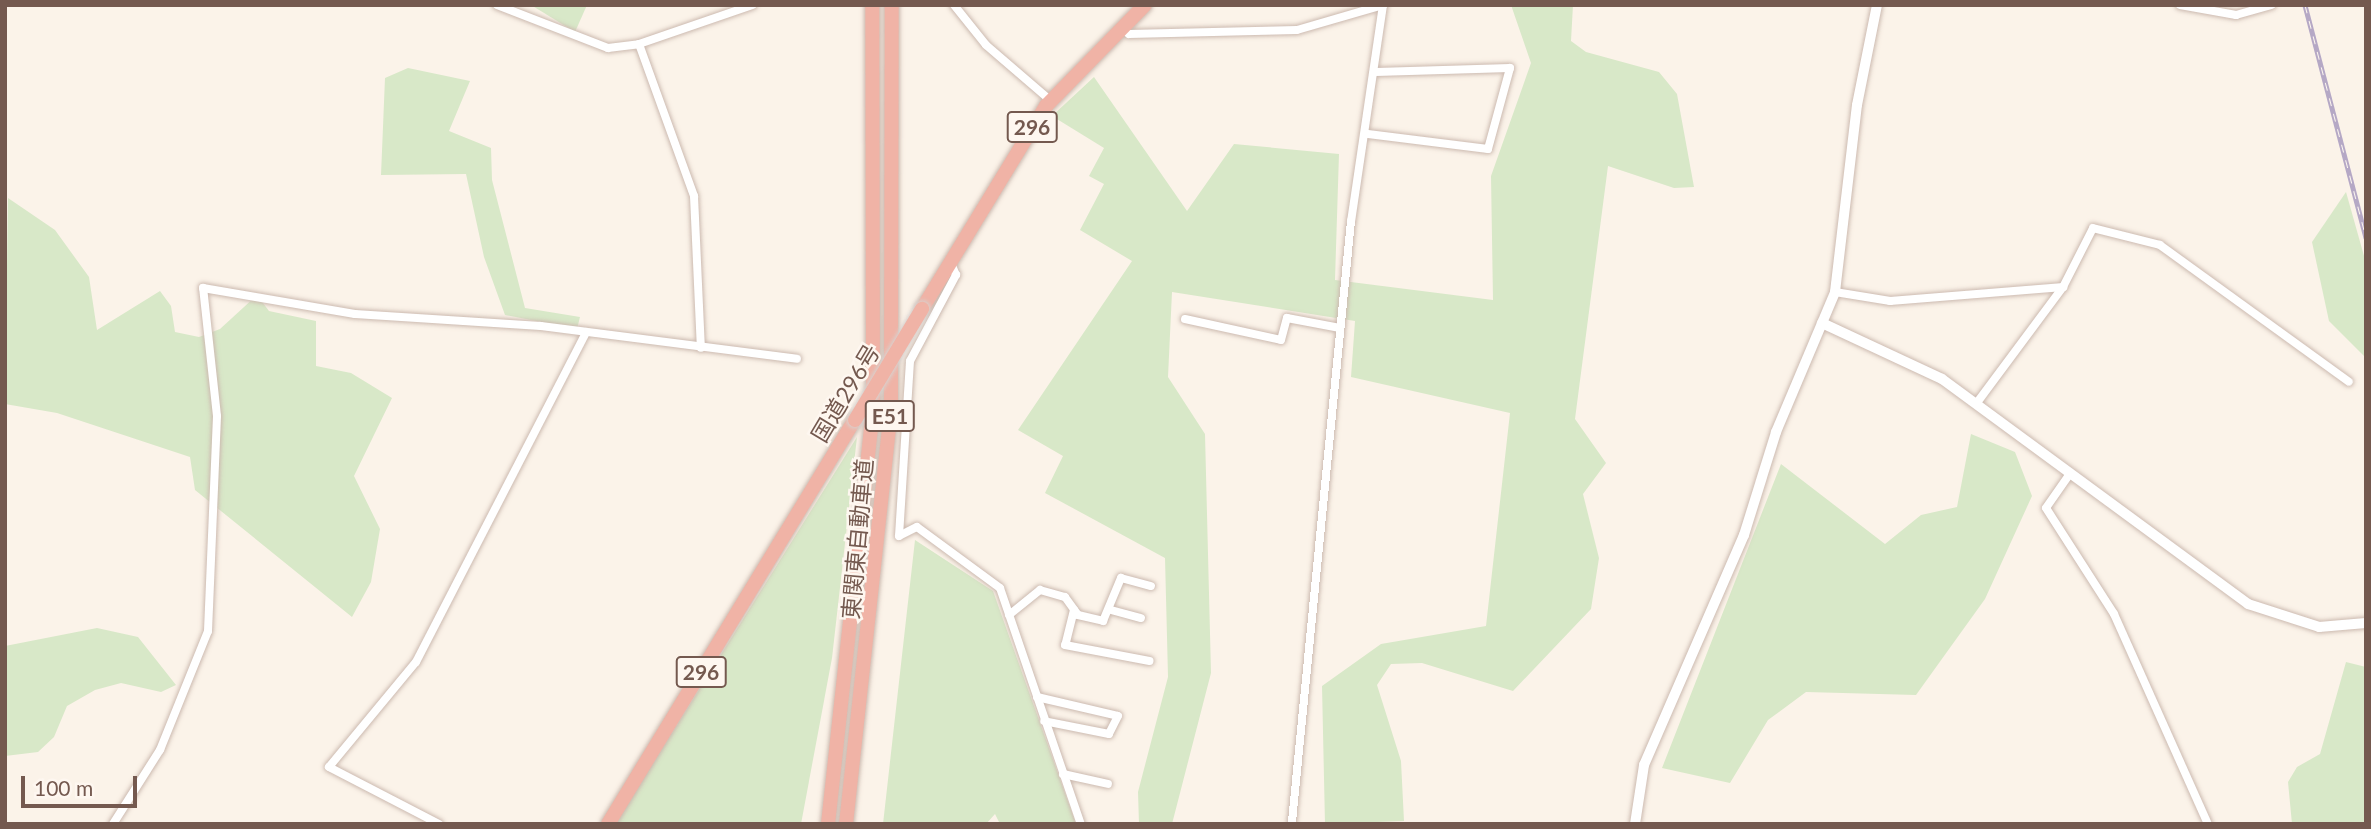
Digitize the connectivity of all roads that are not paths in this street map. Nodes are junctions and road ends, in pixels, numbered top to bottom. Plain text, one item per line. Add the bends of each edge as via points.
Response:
1 (497, 5) edge
2 (752, 5) edge
3 (872, 5) edge
4 (892, 5) edge
5 (954, 5) edge
6 (1145, 5) edge
7 (1877, 5) edge
8 (2180, 5) edge
9 (2272, 5) edge
10 (1122, 28) junction
11 (639, 44) junction
12 (1376, 72) junction
13 (1051, 100) junction
14 (1368, 134) junction
15 (951, 262) junction
16 (2063, 287) junction
17 (1835, 292) junction
18 (1185, 319) dead end
19 (1822, 323) junction
20 (1340, 328) junction
21 (586, 332) junction
22 (701, 348) junction
23 (797, 359) dead end
24 (2349, 382) dead end
25 (1976, 404) junction
26 (2069, 475) junction
27 (1151, 586) dead end
28 (1074, 610) junction
29 (1111, 610) junction
30 (1009, 615) junction
31 (1141, 618) dead end
32 (2366, 623) edge
33 (1150, 661) dead end
34 (1037, 697) junction
35 (1044, 721) junction
36 (1063, 774) junction
37 (1108, 784) dead end
38 (1292, 822) dead end
39 (113, 824) edge
40 (439, 824) edge
41 (608, 824) edge
42 (828, 824) edge
43 (846, 824) edge
44 (1081, 824) edge
45 (1635, 824) edge
46 (2208, 824) edge

1 - 11 street via 586,44
2 - 11 street
3 - 42 highway, 東関東自動車道 / E51 via 873,412
4 - 43 highway, 東関東自動車道 / E51 via 891,409
5 - 13 street via 986,46
6 - 10 highway, 国道296号 / 296
7 - 17 street via 1857,105
8 - 9 street via 2236,15
10 - 12 street via 1129,34 1297,30 1383,5
10 - 13 highway, 国道296号 / 296
11 - 22 street via 694,196
12 - 14 street
12 - 14 street via 1510,68 1488,149
13 - 15 highway, 国道296号 / 296
14 - 20 street
15 - 30 street via 956,275 910,361 897,528 899,536 917,527 996,584
15 - 41 highway, 国道296号 / 296, bridge
16 - 17 street via 1890,301
16 - 24 street via 2093,228 2160,245
16 - 25 street
17 - 19 street
18 - 20 street via 1281,340 1287,318
19 - 25 street via 1942,379
19 - 45 street via 1776,432 1744,535 1644,765
20 - 38 street
21 - 22 street
21 - 39 street via 355,314 203,288 217,416 208,631 160,750
21 - 40 street via 416,662 329,767
22 - 23 street
25 - 26 street
26 - 32 street via 2248,604 2319,627
26 - 46 street via 2046,508 2113,614
27 - 29 street via 1121,578
28 - 29 street via 1102,621
28 - 30 street via 1065,597 1040,590
28 - 33 street via 1065,645
29 - 31 street
30 - 34 street
34 - 35 street
34 - 35 street via 1118,716 1109,734
35 - 36 street
36 - 37 street
36 - 44 street

